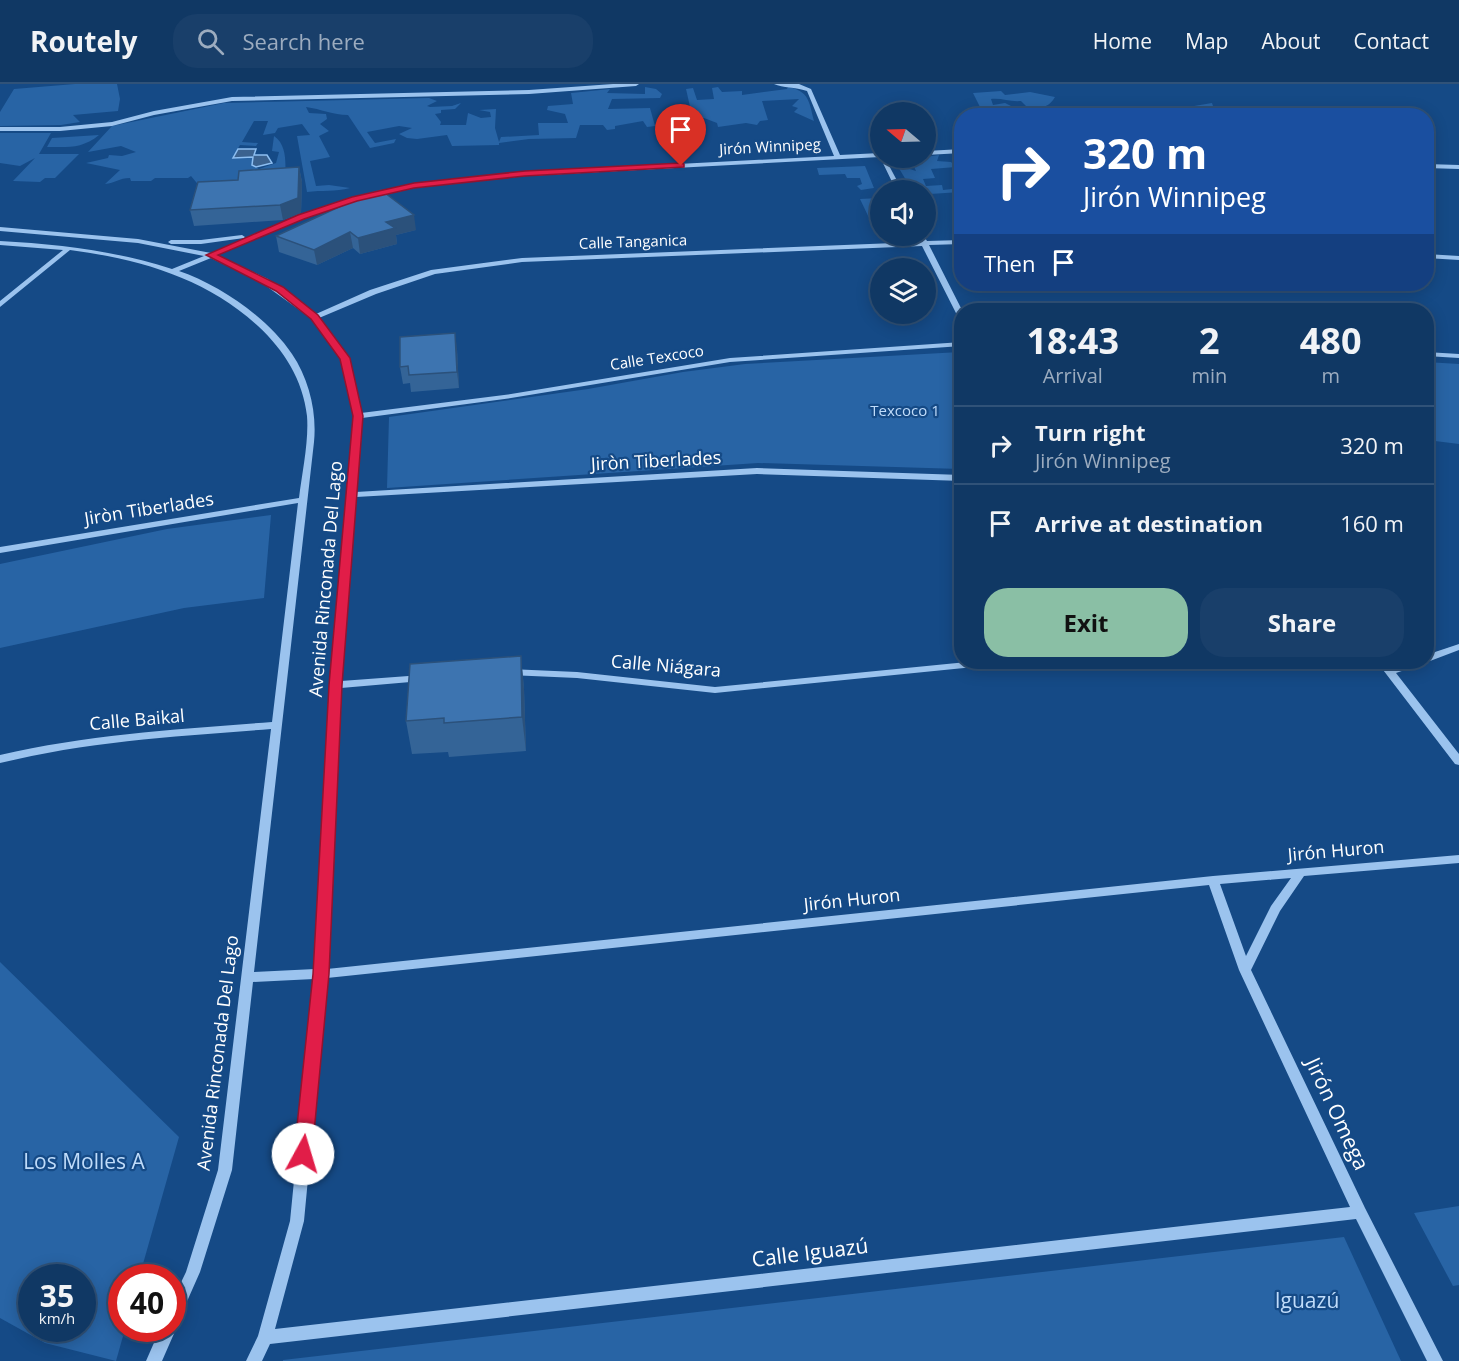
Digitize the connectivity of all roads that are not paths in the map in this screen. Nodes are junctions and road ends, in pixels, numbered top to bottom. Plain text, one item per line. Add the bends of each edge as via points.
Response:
1 (636, 84) edge
2 (777, 84) edge
3 (0, 129) edge
4 (954, 151) edge
5 (936, 152) edge
6 (870, 156) edge
7 (837, 158) junction
8 (1434, 166) edge
9 (1459, 166) edge
10 (0, 229) edge
11 (263, 233) junction
12 (138, 242) junction
13 (954, 242) edge
14 (0, 243) edge
15 (936, 243) edge
16 (876, 246) edge
17 (927, 246) edge
18 (68, 249) junction
19 (211, 255) junction
20 (1434, 256) edge
21 (1459, 258) edge
22 (174, 271) junction
23 (956, 303) edge
24 (0, 306) edge
25 (315, 317) junction
26 (954, 345) edge
27 (1434, 354) edge
28 (1459, 356) edge
29 (358, 416) junction
30 (954, 478) edge
31 (353, 495) junction
32 (303, 500) junction
33 (0, 550) edge
34 (1459, 646) edge
35 (1434, 655) edge
36 (954, 666) edge
37 (1388, 669) edge
38 (1398, 669) edge
39 (498, 671) edge
40 (1390, 672) junction
41 (428, 677) edge
42 (336, 685) junction
43 (278, 725) junction
44 (0, 759) edge
45 (1459, 761) edge
46 (1459, 859) edge
47 (1301, 872) junction
48 (1213, 880) junction
49 (1245, 970) junction
50 (321, 974) junction
51 (249, 977) junction
52 (1360, 1212) junction
53 (186, 1288) edge
54 (265, 1337) junction
55 (162, 1342) edge
56 (154, 1361) edge
57 (254, 1361) edge
58 (1435, 1361) edge

1 - 3 street via 529,92 232,99 112,124
2 - 7 street via 809,90
4 - 5 street
6 - 7 street, Jirón Winnipeg
7 - 11 street, Jirón Winnipeg via 468,178 355,199
8 - 9 street
10 - 12 street, Avenida Rinconada Del Lago
11 - 12 street via 201,242
11 - 19 street, Jirón Winnipeg
12 - 19 street, Avenida Rinconada Del Lago
13 - 15 street, Calle Tanganica
14 - 18 street, Avenida Rinconada Del Lago
16 - 25 street, Calle Tanganica via 522,260 434,272
17 - 23 street
18 - 22 street, Avenida Rinconada Del Lago
18 - 24 street
19 - 22 street, Jirón Winnipeg
19 - 25 street, Avenida Rinconada Del Lago via 279,289
20 - 21 street
22 - 32 street, Avenida Rinconada Del Lago via 198,281 254,316 289,355 311,412
25 - 29 street, Avenida Rinconada Del Lago via 345,358
26 - 29 street, Calle Texcoco via 730,360
27 - 28 street
29 - 31 street, Avenida Rinconada Del Lago
30 - 31 street, Jiròn Tiberlades via 757,471
31 - 42 street, Avenida Rinconada Del Lago
32 - 33 street, Jiròn Tiberlades
32 - 43 street, Avenida Rinconada Del Lago
34 - 35 street
36 - 39 street, Calle Niágara via 715,690
37 - 40 street
38 - 40 street
40 - 45 street
41 - 42 street
42 - 50 street, Avenida Rinconada Del Lago
43 - 44 street, Calle Baikal via 86,741
43 - 51 street, Avenida Rinconada Del Lago
46 - 47 street, Jirón Huron
47 - 48 street, Jirón Huron
47 - 49 street via 1275,909
48 - 49 street, Jirón Omega
48 - 50 street, Jirón Huron
49 - 52 street, Jirón Omega
50 - 51 street, Jirón Huron
50 - 54 street, Avenida Rinconada Del Lago via 297,1221
51 - 53 street, Avenida Rinconada Del Lago via 225,1170
52 - 54 street, Calle Iguazú
52 - 58 street, Jirón Omega
54 - 57 street, Avenida Rinconada Del Lago
55 - 56 street

